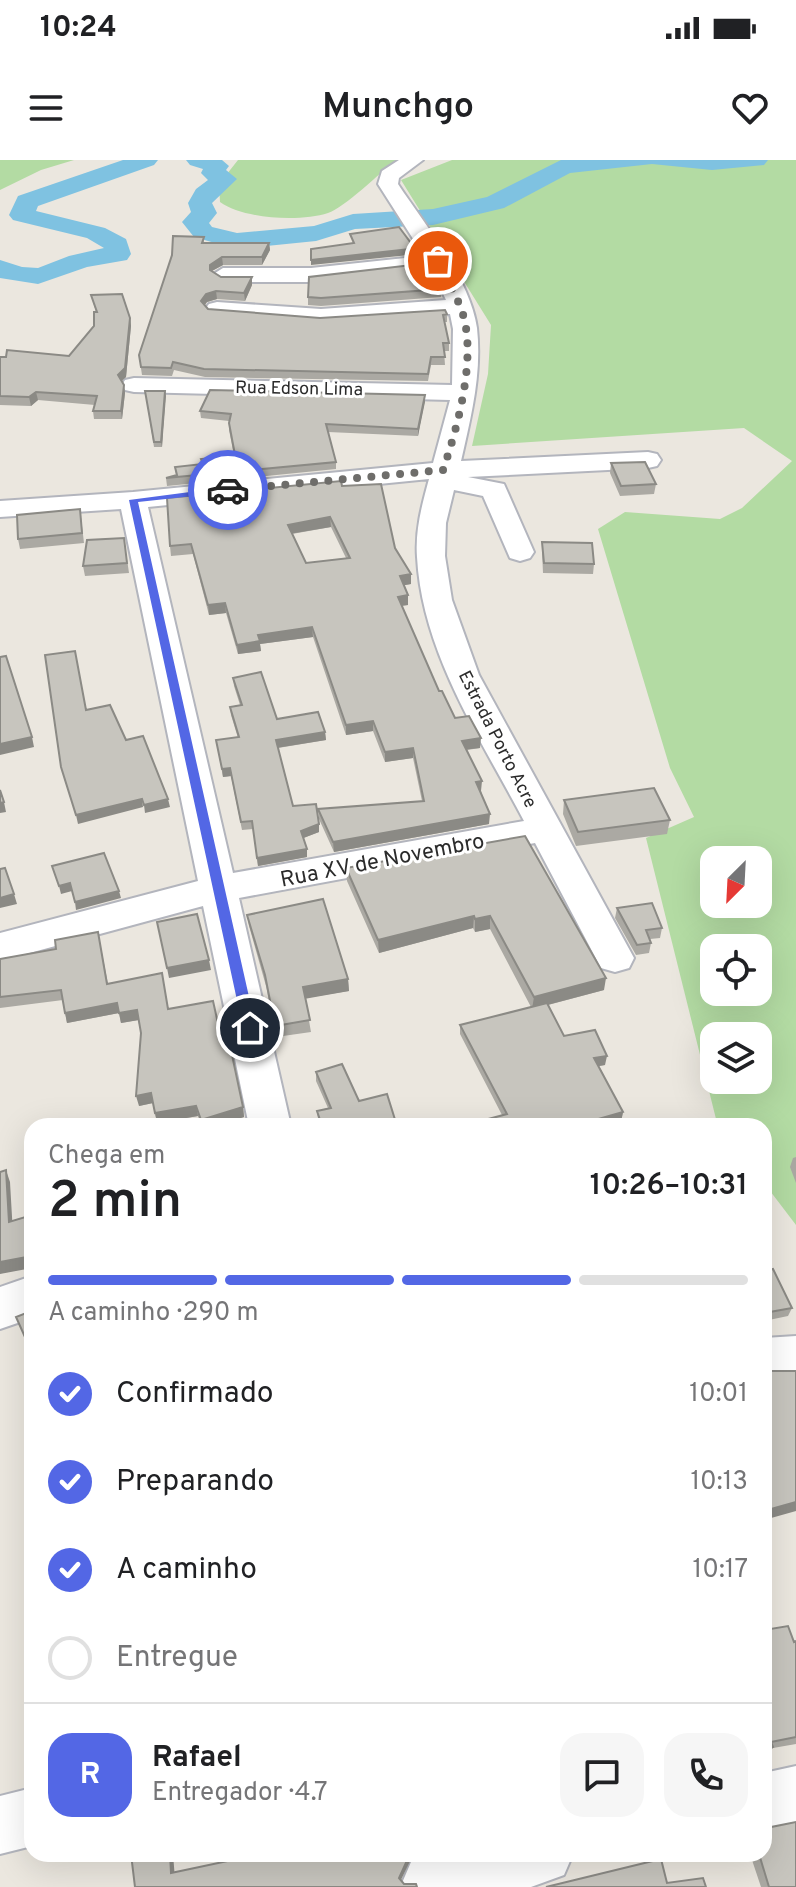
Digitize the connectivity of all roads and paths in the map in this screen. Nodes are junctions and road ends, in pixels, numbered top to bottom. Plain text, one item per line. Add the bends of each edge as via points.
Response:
1 (413, 160) edge
2 (438, 261) junction
3 (223, 275) edge
4 (460, 306) junction
5 (217, 309) edge
6 (134, 385) dead end
7 (464, 393) junction
8 (648, 460) edge
9 (442, 475) junction
10 (133, 500) junction
11 (0, 509) edge
12 (520, 552) dead end
13 (545, 829) junction
14 (219, 889) junction
15 (0, 947) edge
16 (615, 958) dead end
17 (268, 1118) edge
18 (24, 1300) edge
19 (0, 1308) edge
20 (796, 1358) edge
21 (772, 1360) edge
22 (796, 1795) edge
23 (772, 1800) edge
24 (24, 1819) edge
25 (0, 1825) edge
26 (500, 1862) edge
27 (430, 1875) edge

1 - 2 street, Estrada Porto Acre via 389,175 390,190
2 - 3 street via 311,275
2 - 4 street, Estrada Porto Acre
4 - 5 street via 321,316
4 - 7 street, Estrada Porto Acre via 466,343
6 - 7 street, Rua Edson Lima
7 - 9 street, Estrada Porto Acre
8 - 9 street
9 - 10 street
9 - 12 street via 494,490
9 - 13 street, Estrada Porto Acre via 432,523 437,600 463,675
10 - 11 street
10 - 14 street
13 - 14 street, Rua XV de Novembro
13 - 16 street, Estrada Porto Acre
14 - 15 street, Rua XV de Novembro
14 - 17 street
18 - 19 street
20 - 21 street
22 - 23 street
24 - 25 street
26 - 27 street

